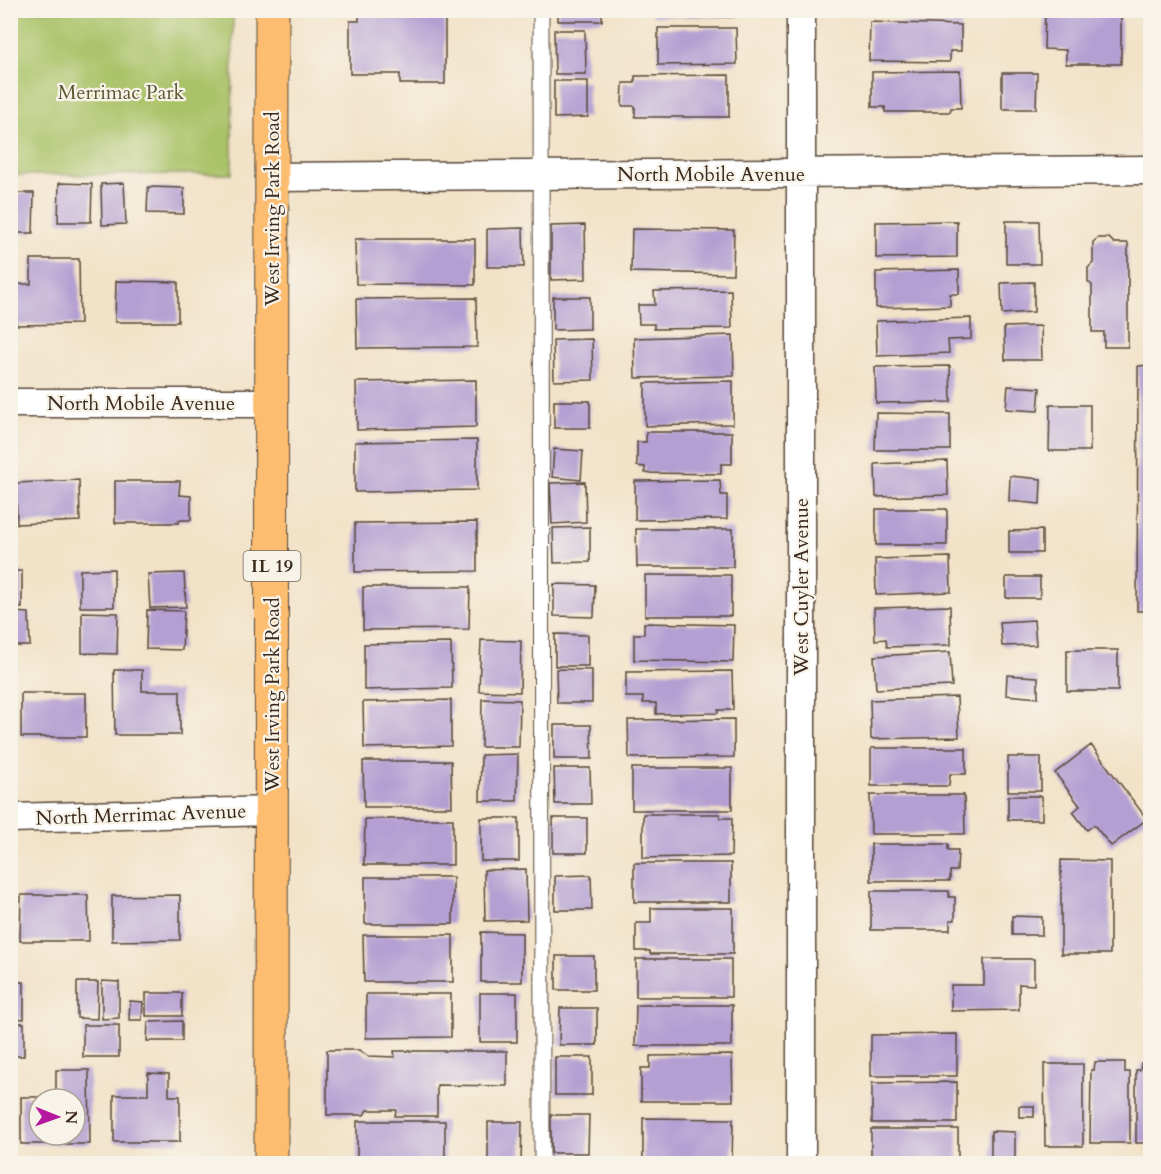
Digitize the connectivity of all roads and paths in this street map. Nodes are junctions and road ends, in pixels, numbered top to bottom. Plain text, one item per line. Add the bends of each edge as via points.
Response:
1 (272, 10) edge
2 (541, 10) edge
3 (801, 10) edge
4 (1150, 170) edge
5 (801, 173) junction
6 (541, 175) junction
7 (272, 177) junction
8 (272, 402) junction
9 (10, 403) edge
10 (272, 811) junction
11 (10, 818) edge
12 (272, 1164) edge
13 (542, 1164) edge
14 (801, 1164) edge

1 - 7 main road, West Irving Park Road / IL 19
2 - 6 lane
3 - 5 street, West Cuyler Avenue
4 - 5 street, North Mobile Avenue
5 - 6 street, North Mobile Avenue
5 - 14 street, West Cuyler Avenue
6 - 7 street, North Mobile Avenue
6 - 13 lane
7 - 8 main road, West Irving Park Road / IL 19
8 - 9 street, North Mobile Avenue
8 - 10 main road, West Irving Park Road / IL 19
10 - 11 street, North Merrimac Avenue
10 - 12 main road, West Irving Park Road / IL 19

